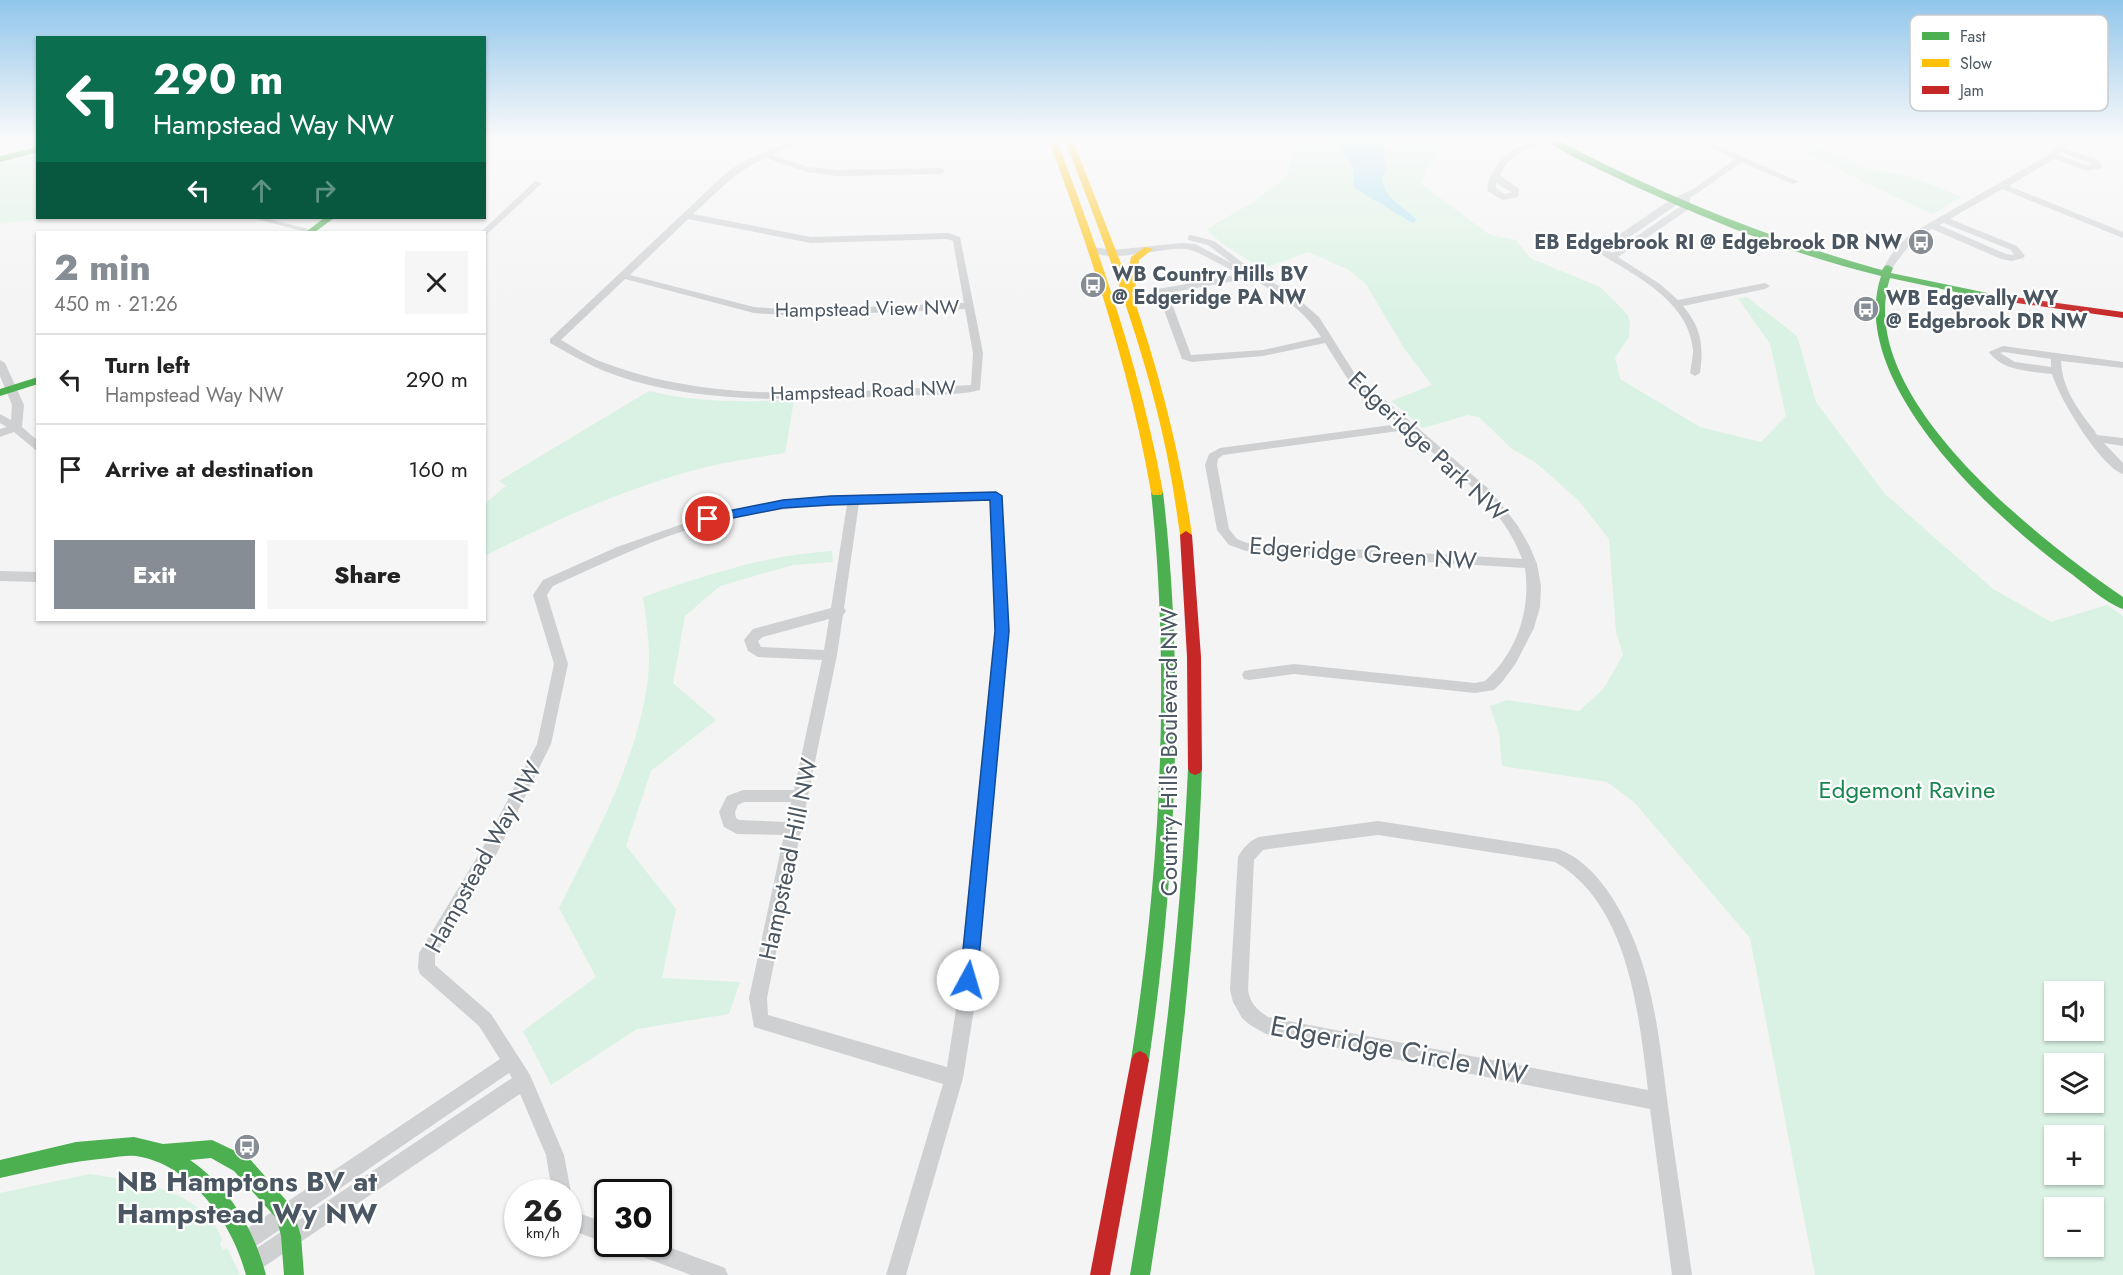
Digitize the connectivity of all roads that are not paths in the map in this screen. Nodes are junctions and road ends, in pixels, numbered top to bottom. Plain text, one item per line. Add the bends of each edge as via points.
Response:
1 (523, 198) edge
2 (706, 198) edge
3 (1074, 198) edge
4 (1091, 198) edge
5 (1668, 198) edge
6 (1672, 198) edge
7 (1688, 198) edge
8 (1981, 198) edge
9 (2031, 198) edge
10 (1682, 203) junction
11 (687, 216) junction
12 (261, 219) edge
13 (328, 219) edge
14 (1943, 219) junction
15 (1639, 225) junction
16 (1931, 225) junction
17 (1651, 230) junction
18 (306, 231) edge
19 (311, 231) edge
20 (486, 232) edge
21 (2121, 234) edge
22 (1111, 249) junction
23 (1148, 249) junction
24 (1094, 250) junction
25 (1612, 257) junction
26 (1886, 272) junction
27 (1253, 275) junction
28 (624, 276) junction
29 (1765, 286) dead end
30 (1130, 295) junction
31 (1676, 304) junction
32 (970, 306) junction
33 (2123, 307) edge
34 (2123, 315) edge
35 (1329, 339) junction
36 (2056, 357) junction
37 (0, 363) edge
38 (2123, 365) edge
39 (2055, 371) junction
40 (1695, 373) dead end
41 (36, 381) edge
42 (5, 391) edge
43 (0, 418) edge
44 (1408, 426) junction
45 (15, 428) junction
46 (0, 433) edge
47 (2095, 438) junction
48 (2123, 442) edge
49 (36, 446) edge
50 (2109, 457) junction
51 (2123, 458) edge
52 (2123, 470) edge
53 (854, 499) junction
54 (1531, 564) junction
55 (0, 576) edge
56 (36, 577) edge
57 (2123, 604) edge
58 (839, 611) junction
59 (830, 655) junction
60 (1249, 675) dead end
61 (801, 796) junction
62 (795, 829) junction
63 (512, 1061) junction
64 (954, 1078) junction
65 (524, 1081) junction
66 (1659, 1101) junction
67 (163, 1153) junction
68 (0, 1169) edge
69 (559, 1179) edge
70 (285, 1214) junction
71 (291, 1236) junction
72 (246, 1241) junction
73 (669, 1257) edge
74 (256, 1268) edge
75 (294, 1275) edge
76 (718, 1275) edge
77 (896, 1275) edge
78 (1100, 1275) edge
79 (1140, 1275) edge
80 (1682, 1275) edge

1 - 20 street
2 - 11 street, Hampstead Road NW
3 - 24 main road, Country Hills Boulevard NW
4 - 22 main road, Country Hills Boulevard NW
5 - 10 main road
6 - 10 main road
7 - 10 street
8 - 14 street
9 - 21 street
10 - 15 street
10 - 17 street
10 - 26 main road
11 - 28 street, Hampstead Road NW
11 - 32 street, Hampstead Road NW via 811,240 957,238
12 - 18 street
13 - 19 main road
14 - 16 street
14 - 16 street via 2014,248 2020,256 2004,256
15 - 17 street
15 - 25 street via 1603,249
16 - 26 street via 1907,242
17 - 25 street
22 - 23 street, Edgeridge Park NW
22 - 24 street, Edgeridge Park NW
22 - 27 street, Edgeridge Park NW via 1198,239 1211,243
22 - 30 main road, Country Hills Boulevard NW
23 - 27 street, Edgeridge Park NW via 1195,247
23 - 30 main road via 1134,259
24 - 78 main road, Country Hills Boulevard NW via 1129,357 1150,449 1163,546 1168,676 1161,873 1148,991 1141,1051
25 - 31 street via 1649,280
26 - 33 main road via 1992,291
26 - 34 main road via 1995,299
26 - 57 main road via 1878,312 1887,352 1912,406 1935,439 1988,499 2072,569
27 - 35 street, Edgeridge Park NW via 1299,303
27 - 35 street via 1162,291 1186,357 1263,353
28 - 32 street, Hampstead View NW via 754,310 796,313
28 - 32 street, Hampstead Road NW via 554,342 580,358 616,372 692,390 735,394 976,388 978,353
29 - 31 street
30 - 79 main road, Country Hills Boulevard NW via 1158,388 1180,488 1190,579 1196,715 1186,955 1171,1086
31 - 40 street via 1692,326 1699,345
35 - 44 street, Edgeridge Park NW via 1351,376
36 - 38 street
36 - 39 street
36 - 39 street via 2003,349 1994,352 2008,363
37 - 42 street
39 - 47 street via 2063,394
41 - 42 main road
42 - 45 street via 18,405
43 - 45 street
44 - 54 street, Edgeridge Park NW via 1486,493 1524,544
44 - 54 street, Edgeridge Green NW via 1220,452 1211,465 1225,534 1246,547
45 - 46 street
45 - 49 street
47 - 48 street
47 - 50 street
50 - 51 street
50 - 52 street
53 - 58 street, Hampstead Hill NW
53 - 63 street, Hampstead Way NW via 783,504 708,519 633,544 548,583 540,595 561,664 544,744 488,854 427,953 426,968 484,1020
53 - 64 street, Hampstead Way NW via 996,496 1002,631 966,1003
54 - 60 street, Edgeridge Park NW via 1535,590 1532,615 1520,645 1489,686 1474,688 1294,669
55 - 56 street
58 - 59 street, Hampstead Hill NW
58 - 59 street via 758,633 752,640 758,652
59 - 61 street, Hampstead Hill NW
61 - 62 street, Hampstead Hill NW
61 - 62 street via 742,795 732,801 727,812 729,822 737,827
62 - 64 street, Hampstead Hill NW via 758,998 760,1021
63 - 65 street, Hampstead Way NW
63 - 70 street
64 - 77 street, Hampstead Way NW
65 - 69 street, Hampstead Way NW via 555,1155
65 - 71 street
66 - 66 street, Edgeridge Circle NW via 1646,1011 1627,943 1598,891 1572,862 1549,854 1378,828 1259,844 1246,857 1239,990 1242,1004 1257,1020 1266,1025
66 - 80 street, Edgeridge Circle NW
67 - 68 main road via 134,1146 76,1151
67 - 70 main road via 212,1149 225,1155 241,1164
67 - 72 main road via 204,1183
70 - 71 main road
70 - 72 street
71 - 74 street
71 - 75 main road
72 - 74 main road
73 - 76 street

